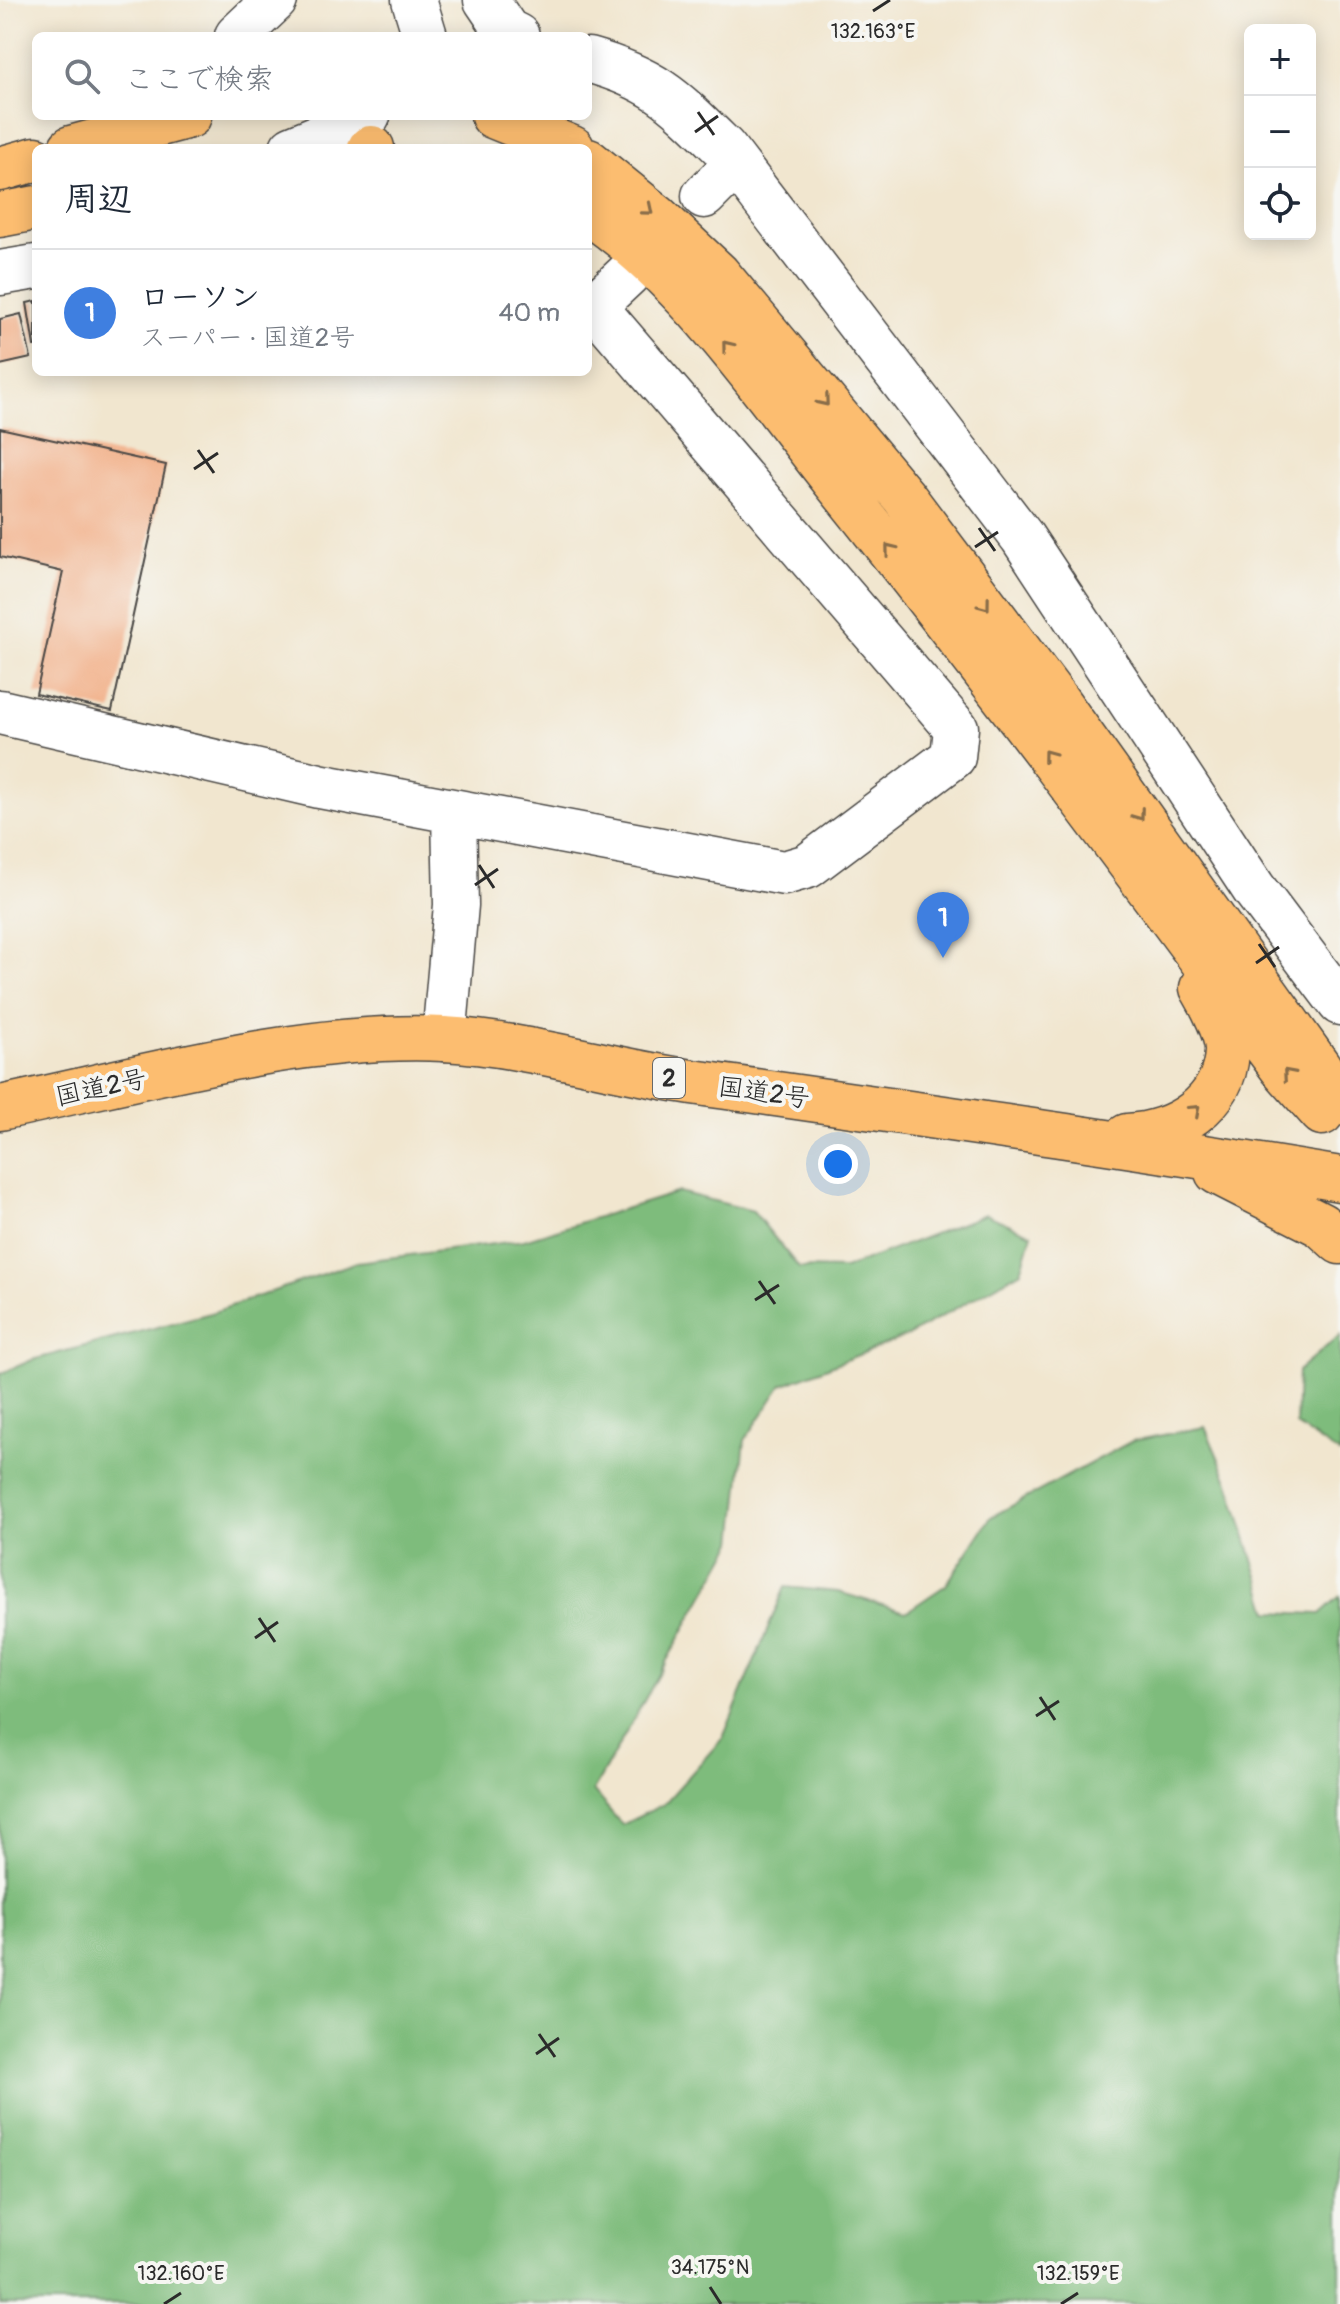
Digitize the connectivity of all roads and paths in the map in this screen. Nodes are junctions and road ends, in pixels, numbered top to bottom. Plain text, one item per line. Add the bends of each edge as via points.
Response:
1 (275, 0) edge
2 (414, 0) edge
3 (486, 0) edge
4 (241, 32) edge
5 (424, 32) edge
6 (509, 32) edge
7 (592, 61) edge
8 (162, 120) edge
9 (358, 120) edge
10 (503, 120) edge
11 (141, 123) edge
12 (82, 144) edge
13 (302, 144) edge
14 (562, 144) edge
15 (32, 160) edge
16 (592, 164) edge
17 (736, 164) junction
18 (0, 169) edge
19 (704, 196) dead end
20 (32, 209) edge
21 (0, 215) edge
22 (592, 215) edge
23 (32, 268) edge
24 (0, 273) edge
25 (628, 274) dead end
26 (592, 302) edge
27 (0, 712) edge
28 (1087, 805) junction
29 (454, 813) junction
30 (1340, 1003) edge
31 (444, 1039) junction
32 (1340, 1103) edge
33 (0, 1108) edge
34 (1340, 1133) edge
35 (1096, 1138) junction
36 (1170, 1151) junction
37 (1340, 1179) edge
38 (1340, 1242) edge

1 - 4 street
2 - 5 street
3 - 6 street
7 - 17 street via 631,72 673,97
8 - 11 highway
9 - 13 street
10 - 14 highway
11 - 12 highway
15 - 18 highway
16 -> 32 highway via 718,274 904,497 1058,702
17 - 19 street
17 - 30 street via 1022,537 1254,889
20 - 21 highway
28 -> 22 highway via 692,302
23 - 24 street
25 - 26 street
26 - 29 street via 956,728 953,757 808,866 784,873
27 - 29 street
34 -> 28 highway via 1282,1068
35 -> 28 highway via 1150,1135 1186,1119 1221,1087 1228,1049 1206,994
29 - 31 street via 456,905
31 - 33 highway, 国道2号 / 2 via 339,1043 248,1057
31 - 35 highway, 国道2号 / 2 via 687,1082
35 - 36 highway, 国道2号 / 2
36 - 37 highway, 国道2号 / 2
36 - 38 highway via 1321,1225

